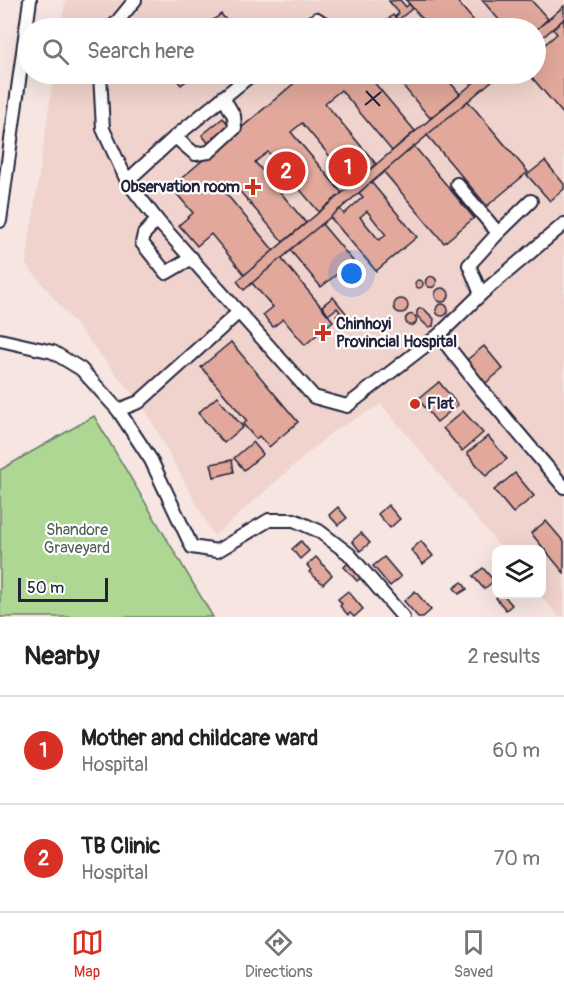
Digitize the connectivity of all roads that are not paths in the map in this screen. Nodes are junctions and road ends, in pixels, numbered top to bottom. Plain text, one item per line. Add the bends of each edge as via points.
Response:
1 (30, 0) edge
2 (135, 0) edge
3 (28, 18) edge
4 (120, 18) edge
5 (22, 84) edge
6 (100, 84) edge
7 (239, 84) edge
8 (223, 97) junction
9 (175, 137) junction
10 (127, 181) junction
11 (457, 184) dead end
12 (531, 201) dead end
13 (157, 220) junction
14 (0, 221) edge
15 (564, 224) edge
16 (498, 233) junction
17 (192, 258) junction
18 (481, 294) junction
19 (239, 312) junction
20 (439, 335) junction
21 (0, 340) edge
22 (118, 410) junction
23 (564, 487) edge
24 (403, 617) edge

1 - 3 street
2 - 4 street
5 - 14 street
6 - 10 street via 103,129
7 - 8 street
8 - 9 street
8 - 9 street via 234,116 235,128 209,153 195,154
9 - 10 street
10 - 13 street
11 - 16 street
12 - 16 street
13 - 17 street
13 - 17 street via 144,234 142,243 166,273
15 - 18 street
16 - 18 street via 469,265
17 - 19 street
18 - 20 street
19 - 20 street via 314,397 347,406
19 - 22 street via 139,402
20 - 23 street
21 - 22 street via 52,352 81,369
22 - 24 street via 151,460 192,547 217,551 269,520 294,520 320,531 349,554

